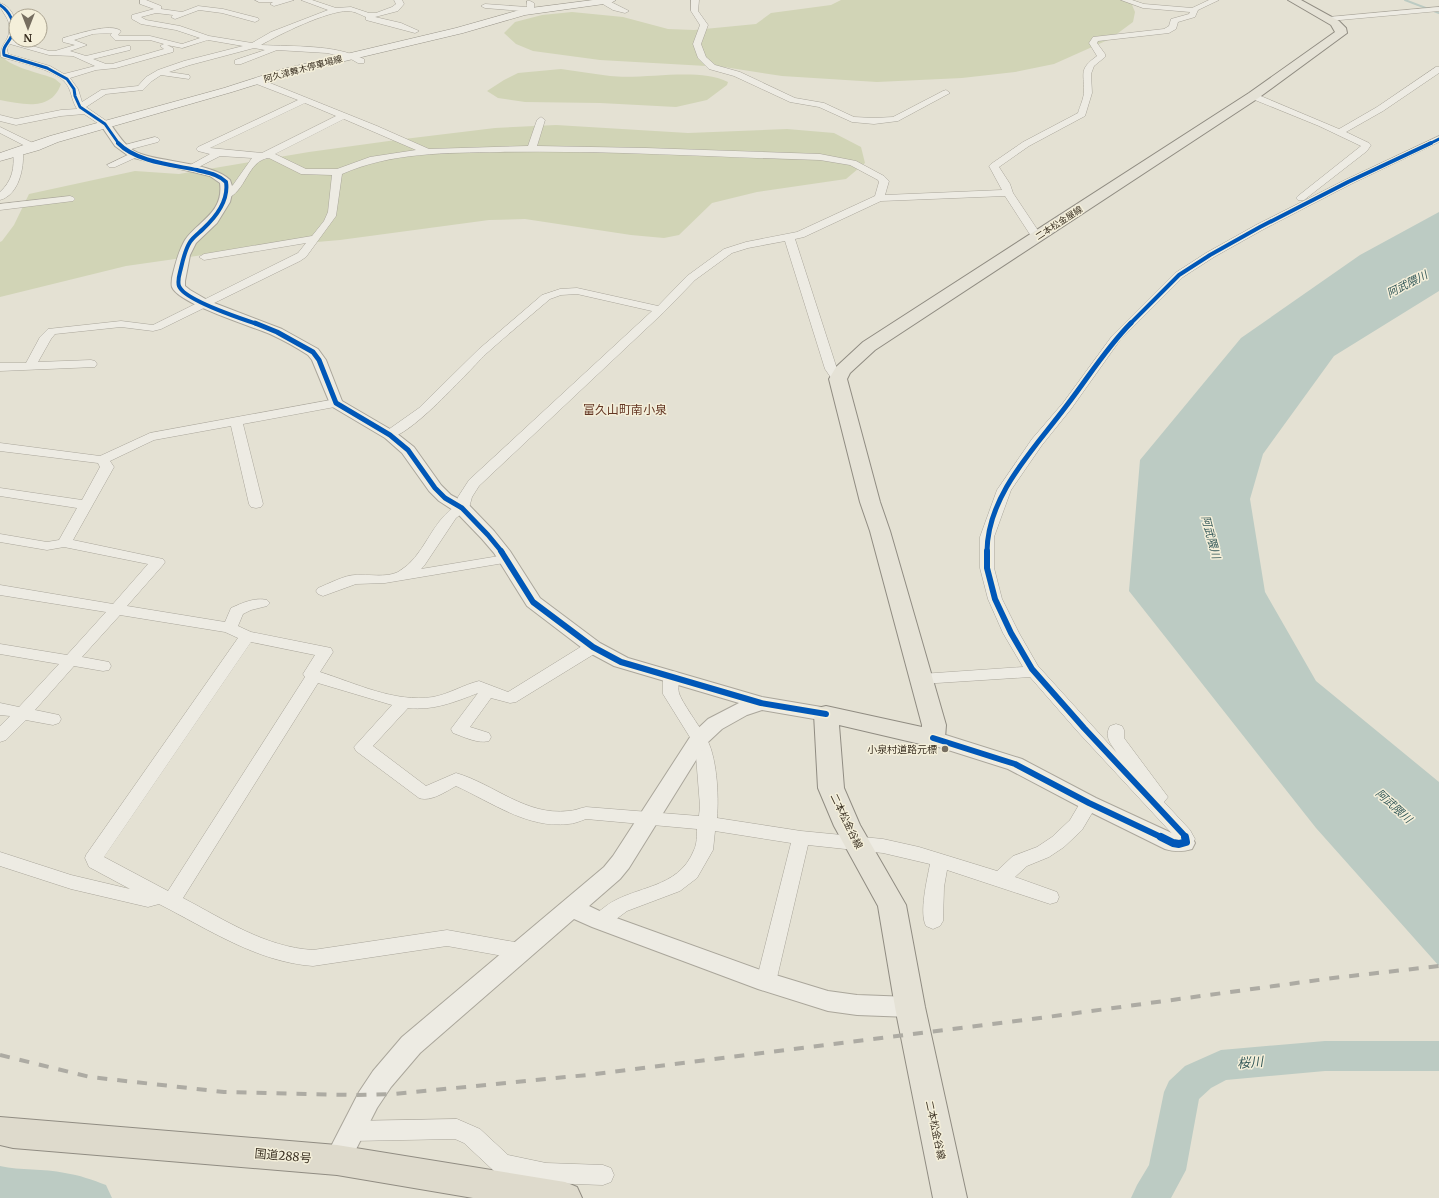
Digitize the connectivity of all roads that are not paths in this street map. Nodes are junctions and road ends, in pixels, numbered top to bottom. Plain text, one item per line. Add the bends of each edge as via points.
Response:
1 (259, 0) edge
2 (290, 0) edge
3 (305, 0) edge
4 (398, 0) edge
5 (695, 0) edge
6 (1125, 0) edge
7 (1215, 0) edge
8 (1293, 0) edge
9 (607, 1) edge
10 (143, 2) dead end
11 (275, 2) edge
12 (531, 7) junction
13 (1439, 9) edge
14 (253, 10) dead end
15 (335, 10) junction
16 (1194, 10) junction
17 (156, 11) junction
18 (625, 11) dead end
19 (1421, 11) junction
20 (519, 13) junction
21 (184, 14) junction
22 (235, 14) junction
23 (368, 15) junction
24 (1439, 16) edge
25 (1329, 19) junction
26 (8, 20) edge
27 (254, 20) dead end
28 (186, 24) dead end
29 (158, 25) junction
30 (174, 28) junction
31 (6, 30) edge
32 (415, 31) dead end
33 (208, 38) junction
34 (121, 40) dead end
35 (7, 41) junction
36 (78, 43) junction
37 (240, 46) junction
38 (254, 46) junction
39 (127, 48) dead end
40 (276, 48) junction
41 (267, 52) junction
42 (56, 53) junction
43 (145, 57) junction
44 (87, 58) junction
45 (356, 58) junction
46 (156, 61) dead end
47 (238, 62) dead end
48 (187, 63) junction
49 (315, 65) junction
50 (105, 67) junction
51 (1439, 69) edge
52 (160, 73) junction
53 (63, 76) junction
54 (186, 77) dead end
55 (257, 81) junction
56 (946, 93) dead end
57 (1253, 96) junction
58 (306, 100) junction
59 (82, 109) junction
60 (342, 116) junction
61 (0, 118) edge
62 (541, 120) dead end
63 (105, 124) junction
64 (0, 130) edge
65 (1340, 132) junction
66 (1439, 139) edge
67 (155, 140) dead end
68 (34, 147) junction
69 (532, 148) junction
70 (129, 151) junction
71 (18, 152) junction
72 (427, 152) junction
73 (219, 153) junction
74 (263, 156) junction
75 (0, 157) edge
76 (112, 165) dead end
77 (190, 168) junction
78 (338, 172) junction
79 (1008, 193) junction
80 (225, 196) junction
81 (0, 197) edge
82 (879, 198) junction
83 (70, 199) dead end
84 (0, 207) edge
85 (1289, 213) junction
86 (1039, 236) junction
87 (789, 238) junction
88 (313, 239) junction
89 (204, 257) dead end
90 (204, 304) junction
91 (660, 310) junction
92 (91, 364) dead end
93 (30, 366) junction
94 (0, 367) edge
95 (838, 379) junction
96 (336, 403) junction
97 (236, 422) junction
98 (390, 435) junction
99 (0, 447) edge
100 (102, 460) junction
101 (0, 492) edge
102 (87, 504) junction
103 (256, 504) dead end
104 (462, 508) junction
105 (0, 538) edge
106 (64, 542) junction
107 (505, 559) junction
108 (403, 575) junction
109 (0, 590) edge
110 (323, 591) dead end
111 (262, 603) dead end
112 (116, 610) junction
113 (229, 628) junction
114 (247, 636) junction
115 (593, 646) junction
116 (0, 649) edge
117 (69, 661) junction
118 (103, 666) dead end
119 (1034, 671) junction
120 (314, 676) junction
121 (670, 676) junction
122 (921, 679) junction
123 (488, 691) junction
124 (404, 702) junction
125 (761, 703) junction
126 (0, 709) edge
127 (23, 713) junction
128 (826, 714) junction
129 (53, 719) dead end
130 (1116, 730) dead end
131 (0, 736) edge
132 (483, 737) dead end
133 (933, 738) junction
134 (699, 739) junction
135 (1089, 803) junction
136 (647, 819) junction
137 (708, 823) junction
138 (1181, 835) junction
139 (801, 838) junction
140 (857, 844) junction
141 (0, 859) edge
142 (940, 860) junction
143 (1000, 878) junction
144 (1050, 897) dead end
145 (166, 899) junction
146 (573, 908) junction
147 (600, 921) junction
148 (933, 921) dead end
149 (520, 951) junction
150 (766, 982) junction
151 (910, 1007) junction
152 (0, 1131) edge
153 (352, 1131) junction
154 (337, 1160) junction
155 (603, 1175) dead end
156 (565, 1198) edge
157 (950, 1198) edge

1 - 11 street
2 - 11 street
3 - 15 street
4 - 23 street via 400,4 395,9
5 - 56 street via 694,9 704,25 697,44 702,58 712,67 737,74 793,100 821,105 873,127 895,119
6 - 16 street via 1143,6
7 - 16 street
8 - 25 main road, 二本松金屋線
9 - 12 main road, 阿久津舞木停車場線 via 575,6
9 - 18 street
10 - 17 street via 158,8
12 - 20 main road, 阿久津舞木停車場線
12 - 20 street via 482,7
13 - 19 street
14 - 22 street
15 - 23 street via 351,9
15 - 38 street via 274,34
16 - 79 street via 1192,16 1174,21 1172,28 1166,31 1097,38 1094,41 1101,56 1090,65 1087,74 1088,93 1082,114 995,164
17 - 21 street
17 - 29 street via 136,17
19 - 24 street
19 - 25 street
20 - 45 main road, 阿久津舞木停車場線 via 465,30
21 - 22 street via 198,8
21 - 29 street
22 - 27 street
23 - 32 street
25 - 57 main road, 二本松金屋線 via 1340,28 1339,34
26 - 31 street
28 - 30 street
29 - 30 street
30 - 33 street
31 - 35 street via 12,35
33 - 36 street via 180,46 150,38 118,38 114,35 117,31 115,30 97,31 66,40
33 - 37 street
34 - 36 street via 92,40
35 - 42 street
35 - 53 street via 2,52 6,56 48,68
36 - 42 street via 83,45
37 - 38 street
37 - 41 street
37 - 48 street
38 - 40 street
39 - 44 street
40 - 41 street
40 - 45 street via 327,51
41 - 47 street
41 - 49 street via 306,56
42 - 44 street via 70,53
43 - 46 street
43 - 48 street via 172,51
43 - 50 street
44 - 50 street
45 - 49 main road, 阿久津舞木停車場線
48 - 52 street
49 - 55 main road, 阿久津舞木停車場線
50 - 53 street
51 - 65 street via 1380,109
52 - 54 street
52 - 59 street via 149,79 142,87 107,91
53 - 59 street via 70,83
55 - 58 street
55 - 63 main road, 阿久津舞木停車場線
57 - 65 street
57 - 86 main road, 二本松金屋線
58 - 60 street
58 - 73 street via 201,148
59 - 61 street via 16,122
59 - 63 street
60 - 72 street
60 - 74 street
62 - 69 street
63 - 68 main road, 阿久津舞木停車場線
63 - 70 street via 119,144
64 - 68 street
65 - 85 street via 1367,146 1287,208
66 - 85 street
67 - 70 street
68 - 71 main road, 阿久津舞木停車場線
69 - 72 street
69 - 82 street via 834,159 862,167 881,178 884,181
70 - 76 street
70 - 77 street
71 - 75 main road, 阿久津舞木停車場線
71 - 81 street via 18,172 12,186
72 - 78 street via 372,158
73 - 74 street
73 - 77 street
74 - 78 street via 270,155 301,172
74 - 80 street via 255,160 235,190
77 - 80 street via 223,179 227,189
78 - 88 street via 335,180 333,213
79 - 82 street
79 - 86 street via 1035,234
80 - 90 street via 213,220 191,241 184,255 178,281 179,287 185,293
82 - 87 street via 800,236
83 - 84 street via 51,206 36,202
85 - 119 street via 1247,234 1179,276 1134,319 1116,338 1004,490 987,537 987,568 1000,611
86 - 95 main road, 二本松金屋線 via 869,346 842,371
87 - 91 street via 746,245 728,251 692,278
87 - 95 street via 831,369
88 - 89 street
88 - 90 street via 296,259
90 - 93 street via 153,328 121,324 52,332 46,337
90 - 96 street via 277,332 309,349 318,360
91 - 98 street via 577,291 551,295 483,351 423,411
91 - 104 street via 474,484
92 - 93 street
93 - 94 street
95 - 122 main road
96 - 97 street
96 - 98 street
97 - 100 street via 150,437
97 - 103 street
98 - 104 street via 408,450 435,488 445,498
99 - 100 street
100 - 102 street via 107,467
101 - 102 street
102 - 106 street
104 - 107 street via 488,535
104 - 108 street via 451,515 418,562
105 - 106 street via 47,546
106 - 112 street via 158,562
107 - 108 street
107 - 115 street via 533,602
108 - 110 street via 372,580 355,579
109 - 112 street
111 - 113 street via 247,606 236,612
112 - 113 street
112 - 117 street
113 - 114 street
114 - 120 street via 325,652 311,674
114 - 145 street via 94,855 96,862
115 - 121 street via 621,662
115 - 123 street via 510,698
116 - 117 street
117 - 118 street
117 - 127 street
119 - 122 street
119 - 138 street
120 - 124 street
120 - 145 street
121 - 125 street
121 - 134 street via 671,694
122 - 133 main road via 934,725
123 - 124 street via 479,686 427,703
123 - 132 street via 459,729
124 - 136 street via 362,747 425,794 456,779 514,808 548,818 575,818 586,813
125 - 128 street
125 - 134 street via 740,710 715,724
126 - 127 street
127 - 129 street
127 - 131 street
128 - 133 main road
128 - 140 main road, 二本松金谷線 via 831,788
130 - 138 street via 1116,739 1172,815
133 - 135 street via 1014,764
134 - 136 street
134 - 137 street via 705,756 708,778
135 - 138 street via 1173,843 1179,844
135 - 143 street via 1076,825 1058,842 1043,852 1020,861
136 - 137 street
136 - 146 street via 612,873
137 - 139 street
137 - 147 street via 704,850 690,873 673,886 620,906
139 - 140 street
139 - 150 street
140 - 142 street via 883,846
140 - 151 main road, 二本松金谷線 via 892,905
141 - 145 street via 71,882 148,900
142 - 143 street
142 - 148 street
143 - 144 street
145 - 149 street via 252,943 298,958 447,938
146 - 147 street
146 - 149 street
147 - 150 street
149 - 153 street via 411,1045 382,1079
150 - 151 street via 828,1001
151 - 157 main road, 二本松金谷線
152 - 154 highway, 国道288号
153 - 154 street
153 - 155 street via 457,1129 472,1136 502,1164 546,1173
154 - 156 highway, 国道288号

